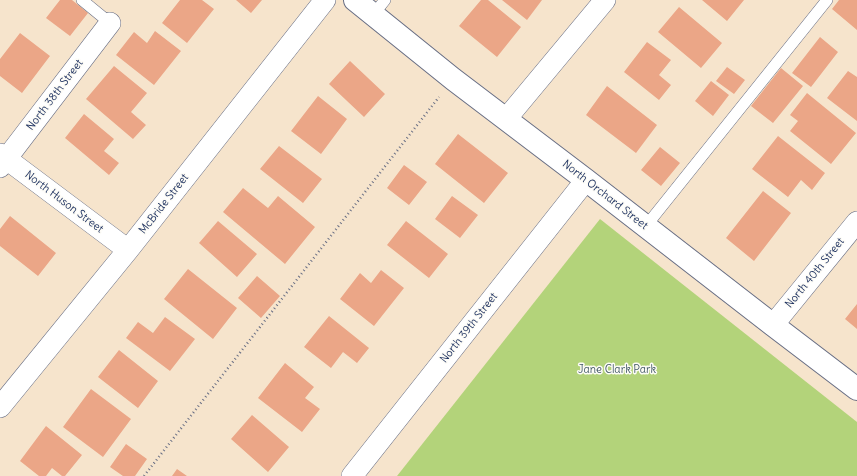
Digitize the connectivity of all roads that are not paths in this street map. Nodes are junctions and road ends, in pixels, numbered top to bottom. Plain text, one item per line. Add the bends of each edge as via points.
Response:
1 (82, 0) edge
2 (325, 0) edge
3 (355, 0) edge
4 (605, 0) edge
5 (828, 0) edge
6 (379, 8) edge
7 (110, 23) joint
8 (506, 119) junction
9 (2, 160) edge
10 (586, 180) junction
11 (857, 222) edge
12 (646, 226) junction
13 (128, 250) junction
14 (773, 325) junction
15 (857, 389) edge
16 (0, 407) edge
17 (352, 476) edge

1 - 7 lane
2 - 13 street, McBride Street
3 - 6 street, North Orchard Street
4 - 8 street
5 - 12 lane
6 - 8 street, North Orchard Street via 453,79
7 - 9 street, North 38th Street
8 - 10 street, North Orchard Street
9 - 13 street, North Huson Street
10 - 12 street, North Orchard Street
10 - 17 street, North 39th Street
11 - 14 street, North 40th Street
12 - 14 street, North Orchard Street
13 - 16 street, McBride Street
14 - 15 street, North Orchard Street

